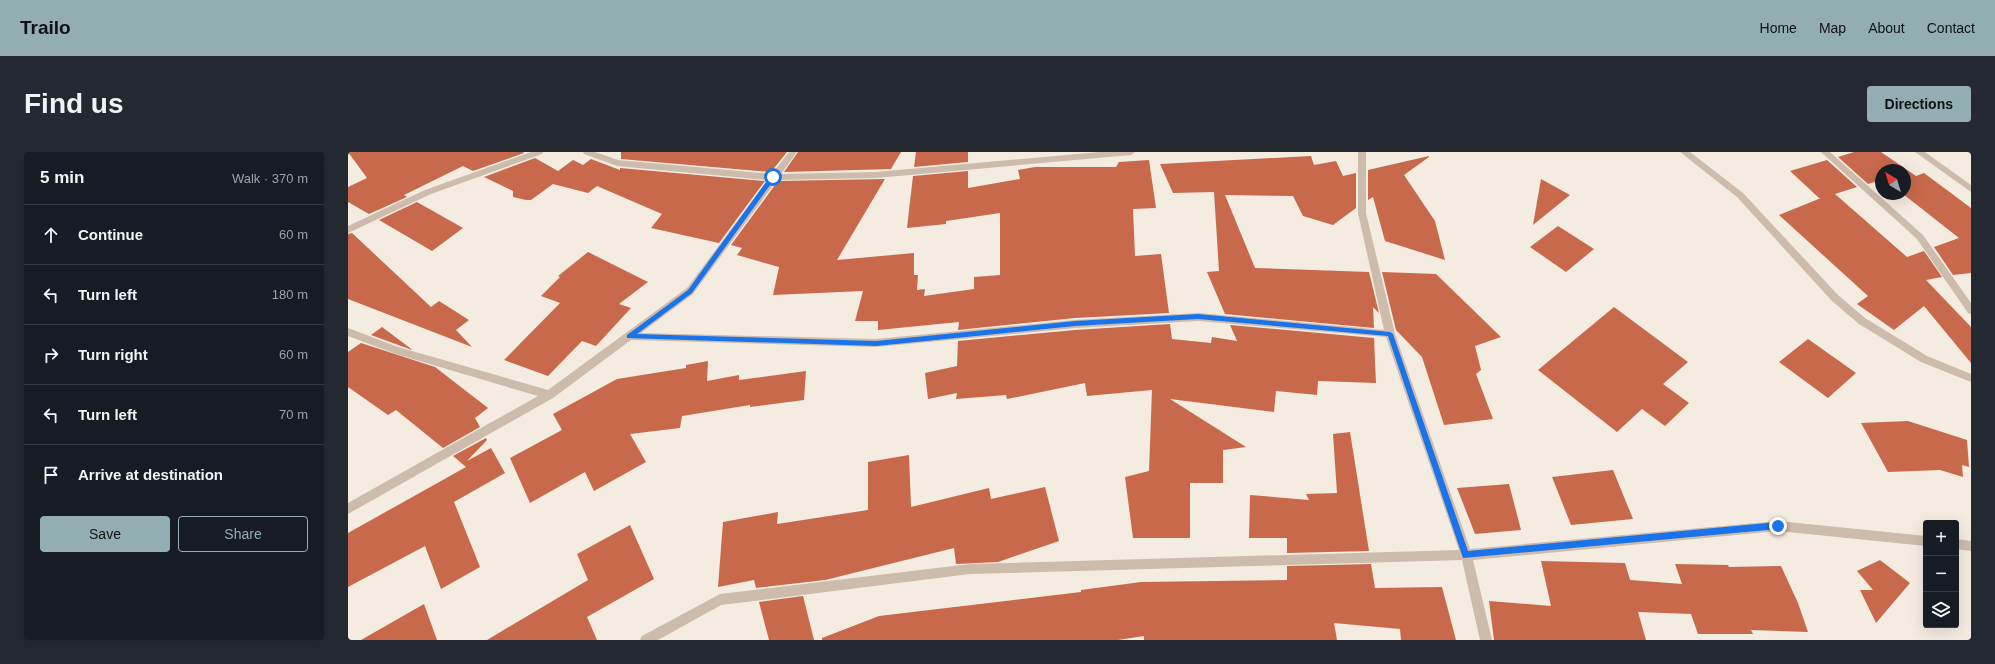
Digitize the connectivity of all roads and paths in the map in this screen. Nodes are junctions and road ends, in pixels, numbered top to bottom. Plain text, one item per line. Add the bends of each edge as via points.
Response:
1 (539, 152) edge
2 (587, 152) edge
3 (793, 152) edge
4 (1131, 152) edge
5 (1362, 152) edge
6 (1684, 152) edge
7 (1824, 152) edge
8 (1919, 152) edge
9 (773, 177) junction
10 (1971, 189) edge
11 (348, 230) edge
12 (1971, 310) edge
13 (348, 332) edge
14 (1390, 334) junction
15 (629, 336) junction
16 (1971, 378) edge
17 (549, 395) junction
18 (348, 508) edge
19 (1923, 541) edge
20 (1959, 544) edge
21 (1971, 546) edge
22 (1466, 555) junction
23 (646, 640) edge
24 (1486, 640) edge

1 - 11 street via 428,192
2 - 9 street via 617,163
3 - 9 street
4 - 9 street via 876,175
5 - 14 street via 1362,213
6 - 16 street via 1740,195 1836,298 1862,321 1924,359
7 - 12 street via 1920,237
8 - 10 street
9 - 15 street via 690,291
13 - 17 street via 396,350
14 - 15 street via 1198,317 1075,324 876,343
14 - 22 street
15 - 17 street
17 - 18 street
19 - 22 street via 1778,526
20 - 21 street
22 - 23 street via 970,569 720,600
22 - 24 street

